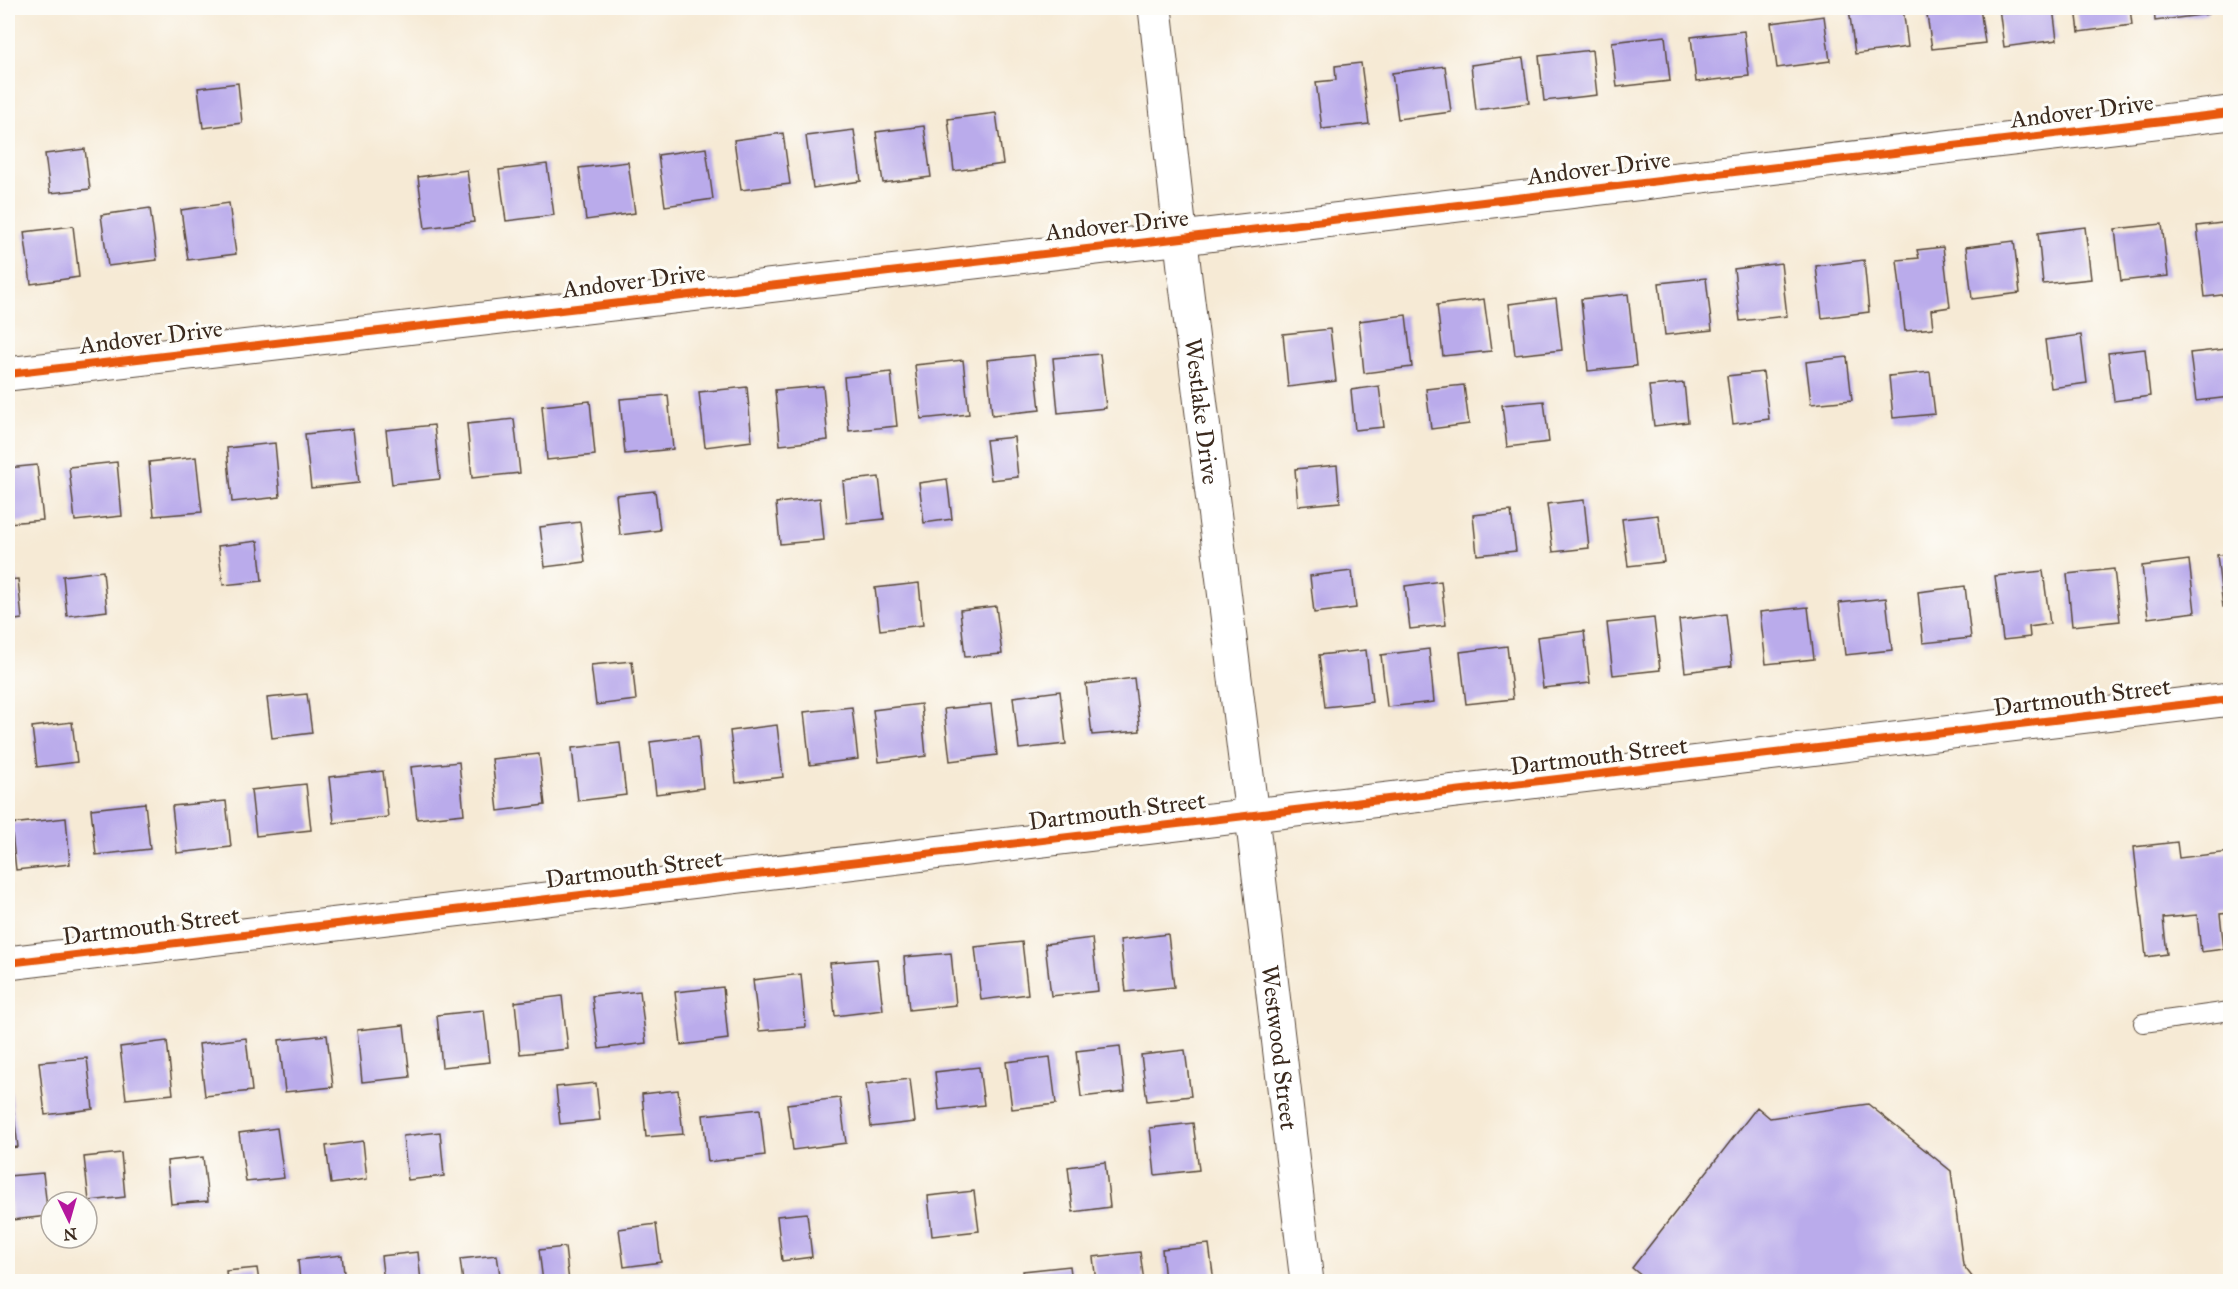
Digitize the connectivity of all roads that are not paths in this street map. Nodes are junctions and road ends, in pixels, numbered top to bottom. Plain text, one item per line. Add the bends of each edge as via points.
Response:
1 (1155, 8) edge
2 (2230, 113) edge
3 (1182, 238) junction
4 (8, 374) edge
5 (2230, 699) edge
6 (1251, 814) junction
7 (8, 963) edge
8 (2230, 1011) edge
9 (2143, 1023) dead end
10 (1307, 1281) edge

1 - 3 street, Westlake Drive
2 - 3 street, Andover Drive
3 - 4 street, Andover Drive
3 - 6 street, Westlake Drive
5 - 6 street, Dartmouth Street
6 - 7 street, Dartmouth Street
6 - 10 street, Westwood Street
8 - 9 lane

